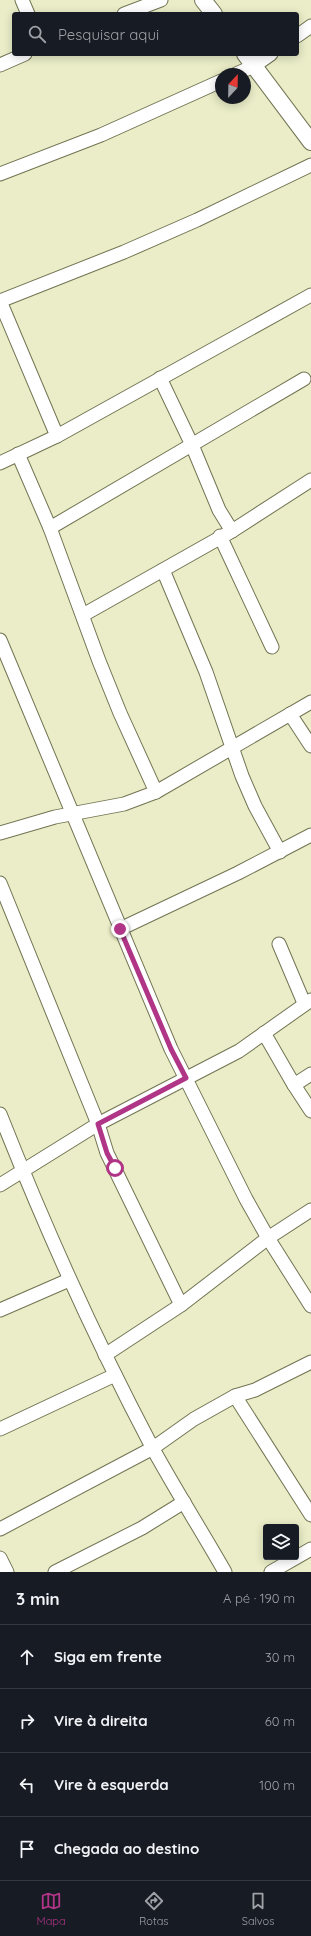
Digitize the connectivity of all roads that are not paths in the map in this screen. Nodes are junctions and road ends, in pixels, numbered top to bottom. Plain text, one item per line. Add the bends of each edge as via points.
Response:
1 (22, 0) edge
2 (161, 0) edge
3 (203, 0) edge
4 (27, 12) edge
5 (129, 12) edge
6 (212, 12) edge
7 (311, 26) edge
8 (299, 35) edge
9 (20, 56) edge
10 (264, 56) edge
11 (250, 60) edge
12 (0, 65) edge
13 (242, 68) edge
14 (215, 84) edge
15 (311, 142) edge
16 (311, 165) edge
17 (0, 174) edge
18 (311, 295) edge
19 (160, 378) junction
20 (304, 379) dead end
21 (57, 436) junction
22 (192, 445) junction
23 (18, 454) junction
24 (0, 463) edge
25 (311, 480) edge
26 (50, 528) junction
27 (232, 531) junction
28 (220, 536) junction
29 (163, 570) junction
30 (83, 615) junction
31 (0, 640) edge
32 (272, 647) dead end
33 (311, 702) edge
34 (290, 714) junction
35 (311, 746) edge
36 (233, 748) junction
37 (156, 792) junction
38 (73, 813) junction
39 (0, 833) edge
40 (311, 835) edge
41 (280, 852) junction
42 (0, 884) edge
43 (120, 929) junction
44 (279, 944) dead end
45 (308, 1001) edge
46 (264, 1033) junction
47 (311, 1074) edge
48 (186, 1078) junction
49 (294, 1085) junction
50 (311, 1110) edge
51 (0, 1114) edge
52 (98, 1124) junction
53 (23, 1172) junction
54 (0, 1185) edge
55 (311, 1210) edge
56 (268, 1238) junction
57 (69, 1280) junction
58 (181, 1304) junction
59 (311, 1306) edge
60 (0, 1310) edge
61 (105, 1355) junction
62 (311, 1362) edge
63 (115, 1375) junction
64 (235, 1396) junction
65 (0, 1429) edge
66 (153, 1448) junction
67 (184, 1502) junction
68 (311, 1515) edge
69 (0, 1529) edge
70 (311, 1549) edge
71 (0, 1558) edge
72 (286, 1569) edge
73 (7, 1572) edge
74 (55, 1572) edge
75 (225, 1572) edge
76 (272, 1572) edge

1 - 4 street
2 - 5 street
3 - 6 street
7 - 8 street
9 - 12 street
10 - 11 street
11 - 13 street
11 - 15 street
14 - 17 street via 101,135
16 - 21 street via 124,252 0,301
18 - 19 street
19 - 21 street
19 - 22 street
20 - 22 street
21 - 23 street
22 - 26 street
22 - 27 street via 219,510
23 - 24 street
23 - 26 street
25 - 27 street
26 - 30 street
27 - 28 street
28 - 29 street
28 - 32 street
29 - 30 street
29 - 36 street via 193,637
30 - 37 street via 120,713
31 - 38 street
33 - 34 street
34 - 35 street
34 - 36 street
36 - 37 street
36 - 41 street via 252,800
37 - 38 street via 124,804
38 - 39 street
38 - 43 street
40 - 41 street
41 - 43 street
42 - 52 street
43 - 48 street
44 - 45 street
45 - 46 street
46 - 48 street via 239,1051
46 - 49 street
47 - 49 street
48 - 52 street
48 - 56 street
49 - 50 street
51 - 53 street
52 - 53 street
52 - 58 street via 107,1153
53 - 54 street
53 - 57 street
55 - 56 street
56 - 58 street
56 - 59 street
57 - 60 street
57 - 61 street
58 - 61 street
61 - 63 street
62 - 64 street via 255,1390
63 - 65 street
63 - 66 street
64 - 66 street via 194,1419
64 - 68 street
66 - 67 street
66 - 69 street
67 - 74 street via 142,1528
67 - 75 street
70 - 72 street
71 - 73 street
72 - 76 street

